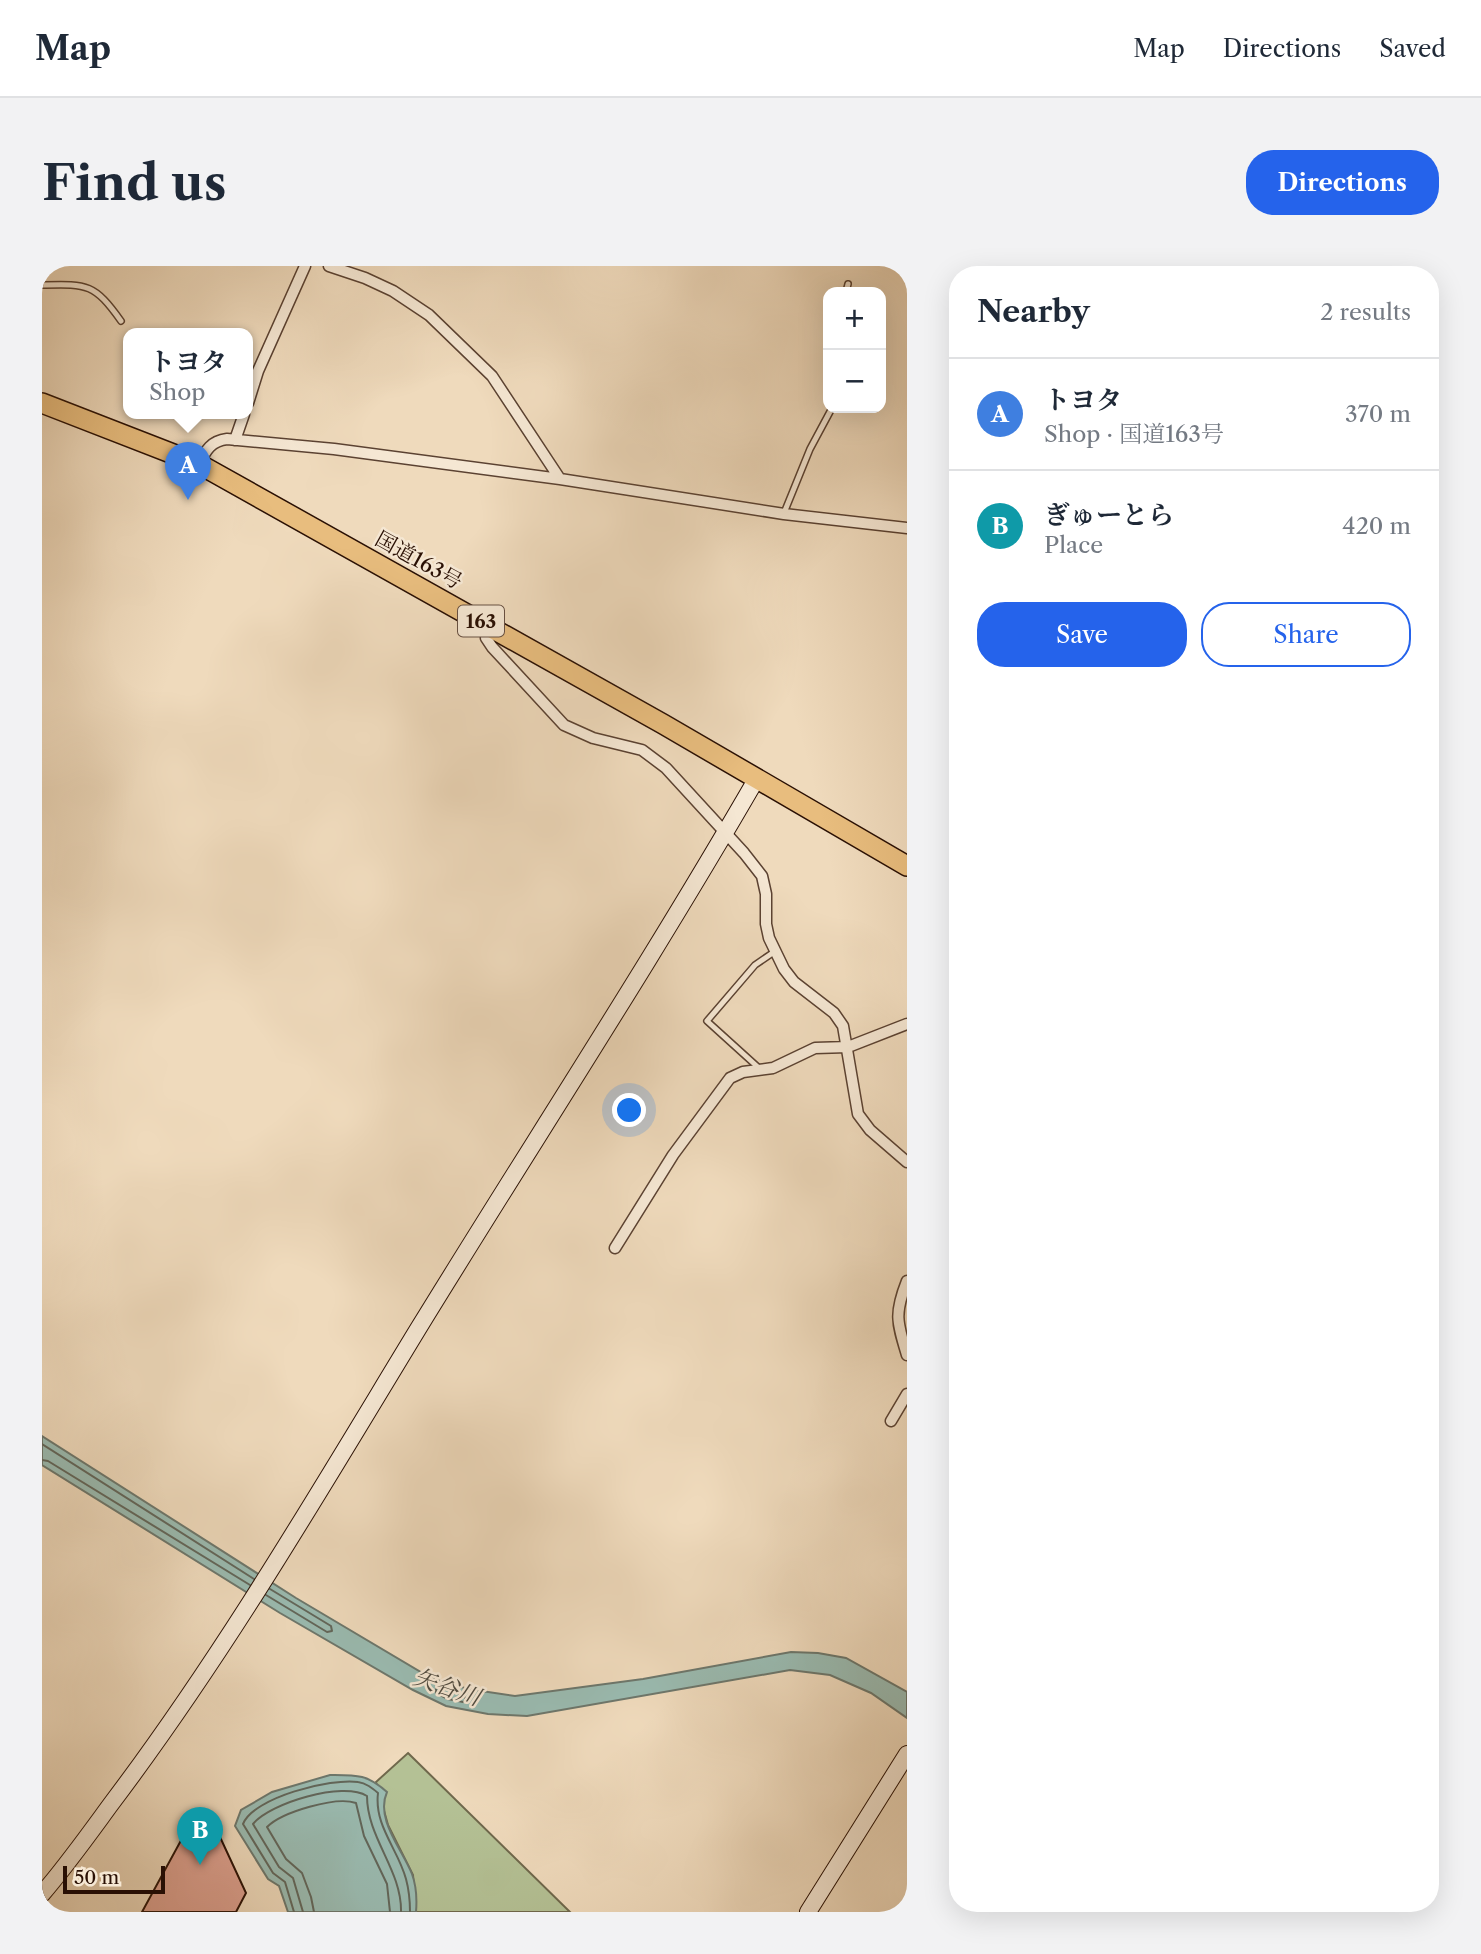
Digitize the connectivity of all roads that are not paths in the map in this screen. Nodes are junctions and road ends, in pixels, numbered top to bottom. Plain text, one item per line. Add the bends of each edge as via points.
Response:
1 (305, 266) edge
2 (329, 266) edge
3 (42, 285) edge
4 (121, 321) dead end
5 (253, 386) edge
6 (42, 403) edge
7 (829, 413) edge
8 (242, 419) edge
9 (235, 440) junction
10 (199, 464) junction
11 (560, 479) junction
12 (784, 514) junction
13 (907, 528) edge
14 (488, 625) junction
15 (757, 778) junction
16 (727, 831) junction
17 (907, 866) edge
18 (774, 952) junction
19 (907, 1024) edge
20 (848, 1047) junction
21 (761, 1071) junction
22 (907, 1162) edge
23 (615, 1248) dead end
24 (907, 1281) edge
25 (907, 1355) edge
26 (907, 1394) edge
27 (891, 1421) dead end
28 (907, 1754) edge
29 (42, 1894) edge
30 (808, 1912) edge

1 - 5 street
2 - 11 street via 393,291 429,316 492,376
3 - 4 lane via 89,287
6 - 10 highway, 国道163号 / 163
7 - 12 lane
8 - 9 street
9 - 10 street via 217,440
9 - 11 street
10 - 14 highway, 国道163号 / 163
11 - 12 street
12 - 13 street
14 - 15 highway, 国道163号 / 163
14 - 16 street via 486,638 492,647 564,724 593,738 642,750 666,768
15 - 16 street
15 - 17 highway, 国道163号 / 163
16 - 18 street via 762,876 766,924
16 - 29 street via 196,1688
18 - 20 street via 794,982 834,1013
18 - 21 lane via 755,965 707,1021
19 - 20 street
20 - 21 street via 815,1048
20 - 22 street via 858,1114
21 - 23 street via 730,1078 673,1155
24 - 25 street via 897,1306
26 - 27 street
28 - 30 street

